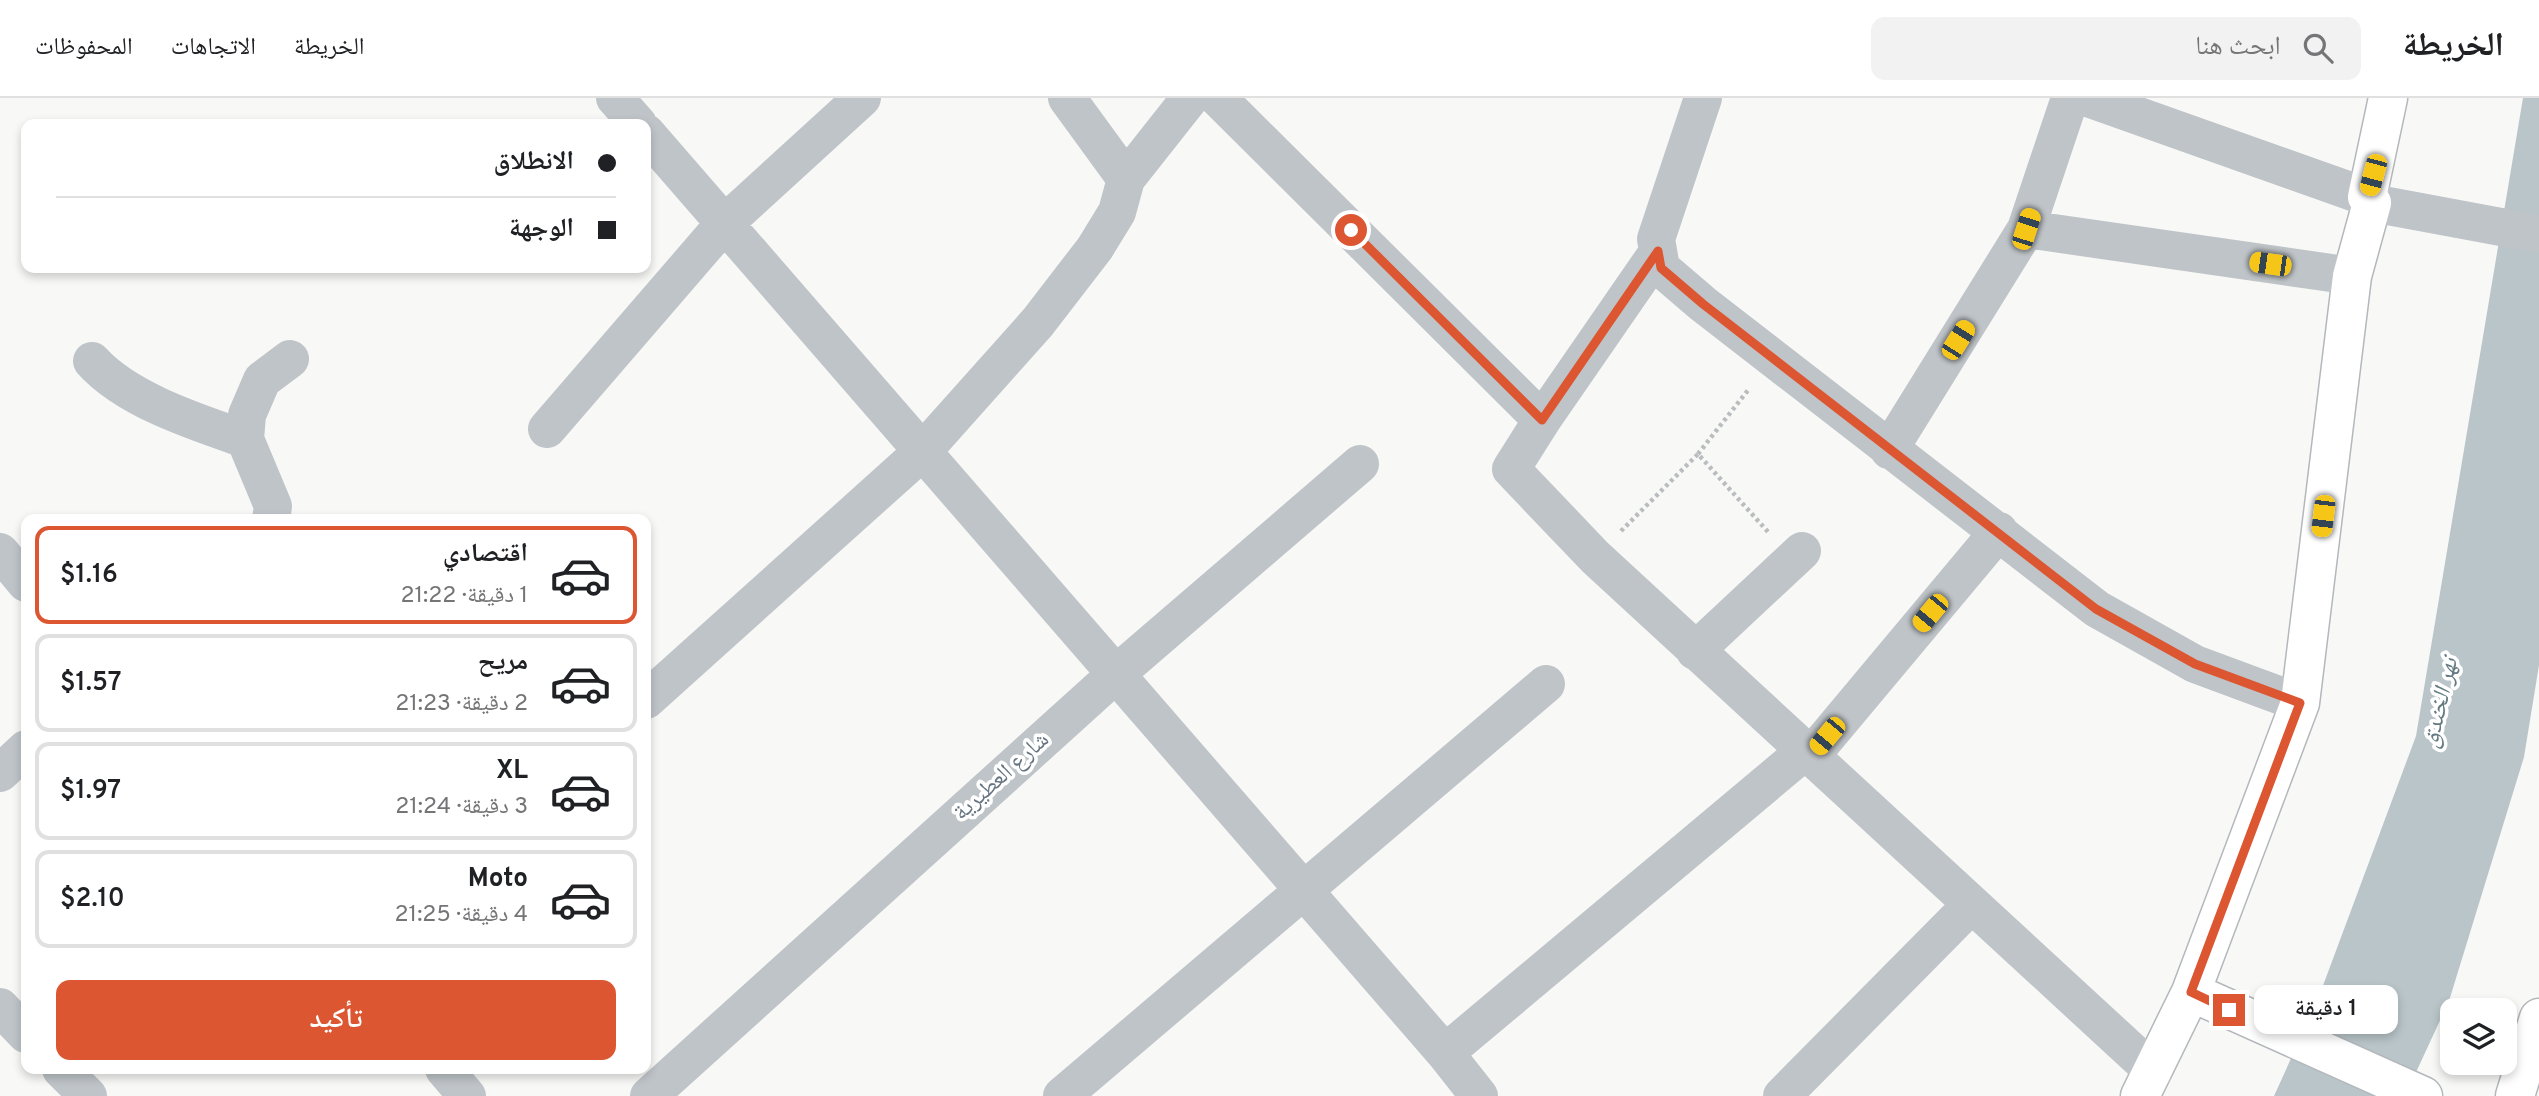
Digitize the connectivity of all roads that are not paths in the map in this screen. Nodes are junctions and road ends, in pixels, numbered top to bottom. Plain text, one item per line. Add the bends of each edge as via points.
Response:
1 (615, 98) edge
2 (862, 98) edge
3 (1068, 98) edge
4 (1190, 98) edge
5 (1218, 98) edge
6 (1703, 98) edge
7 (2070, 98) edge
8 (2088, 98) edge
9 (2388, 98) edge
10 (634, 119) edge
11 (651, 139) edge
12 (1126, 179) junction
13 (2369, 200) junction
14 (724, 224) junction
15 (2026, 229) junction
16 (2539, 234) edge
17 (1658, 251) junction
18 (2351, 276) junction
19 (290, 359) dead end
20 (92, 361) dead end
21 (1542, 420) junction
22 (547, 429) dead end
23 (245, 439) junction
24 (1889, 450) junction
25 (922, 452) junction
26 (1360, 464) dead end
27 (272, 514) edge
28 (1999, 531) junction
29 (0, 552) edge
30 (1797, 555) road end
31 (21, 577) edge
32 (1695, 651) junction
33 (1116, 674) junction
34 (1546, 684) dead end
35 (651, 696) edge
36 (2300, 703) junction
37 (21, 754) edge
38 (1807, 754) junction
39 (0, 773) edge
40 (1304, 890) junction
41 (1971, 905) junction
42 (2191, 992) junction
43 (0, 1007) edge
44 (2538, 1028) edge
45 (21, 1029) edge
46 (1445, 1053) junction
47 (66, 1074) edge
48 (448, 1074) edge
49 (2146, 1084) edge
50 (1473, 1094) edge
51 (88, 1096) edge
52 (467, 1096) edge
53 (649, 1096) edge
54 (1062, 1096) edge
55 (1782, 1096) edge
56 (2423, 1096) edge
57 (2515, 1096) edge

1 - 10 street
2 - 14 street
3 - 12 street
4 - 12 street
5 - 21 street
6 - 17 street via 1656,239
7 - 15 street
8 - 13 street
9 - 13 main road
11 - 14 street
12 - 25 street via 1117,212 1095,248 1038,322
13 - 16 street
13 - 18 main road
14 - 22 street
14 - 25 street
15 - 18 street
15 - 24 street
17 - 21 street
17 - 24 street via 1661,268
18 - 36 main road
19 - 23 street via 262,380 247,415
20 - 23 street via 103,374 178,415
21 - 32 street via 1511,469
23 - 27 street via 273,506
24 - 28 street
25 - 33 street
25 - 35 street
26 - 33 street, شارع العطيرية
28 - 36 street via 2108,615 2195,664
28 - 38 street
29 - 31 street
30 - 32 street
32 - 38 street
33 - 40 street
33 - 53 street, شارع العطيرية
34 - 40 street
36 - 42 main road
37 - 39 street
38 - 41 street
38 - 46 street
40 - 46 street
40 - 54 street
41 - 49 street
41 - 55 street
42 - 49 main road
42 - 56 main road
43 - 45 street
44 - 57 main road
46 - 50 street
47 - 51 street
48 - 52 street

